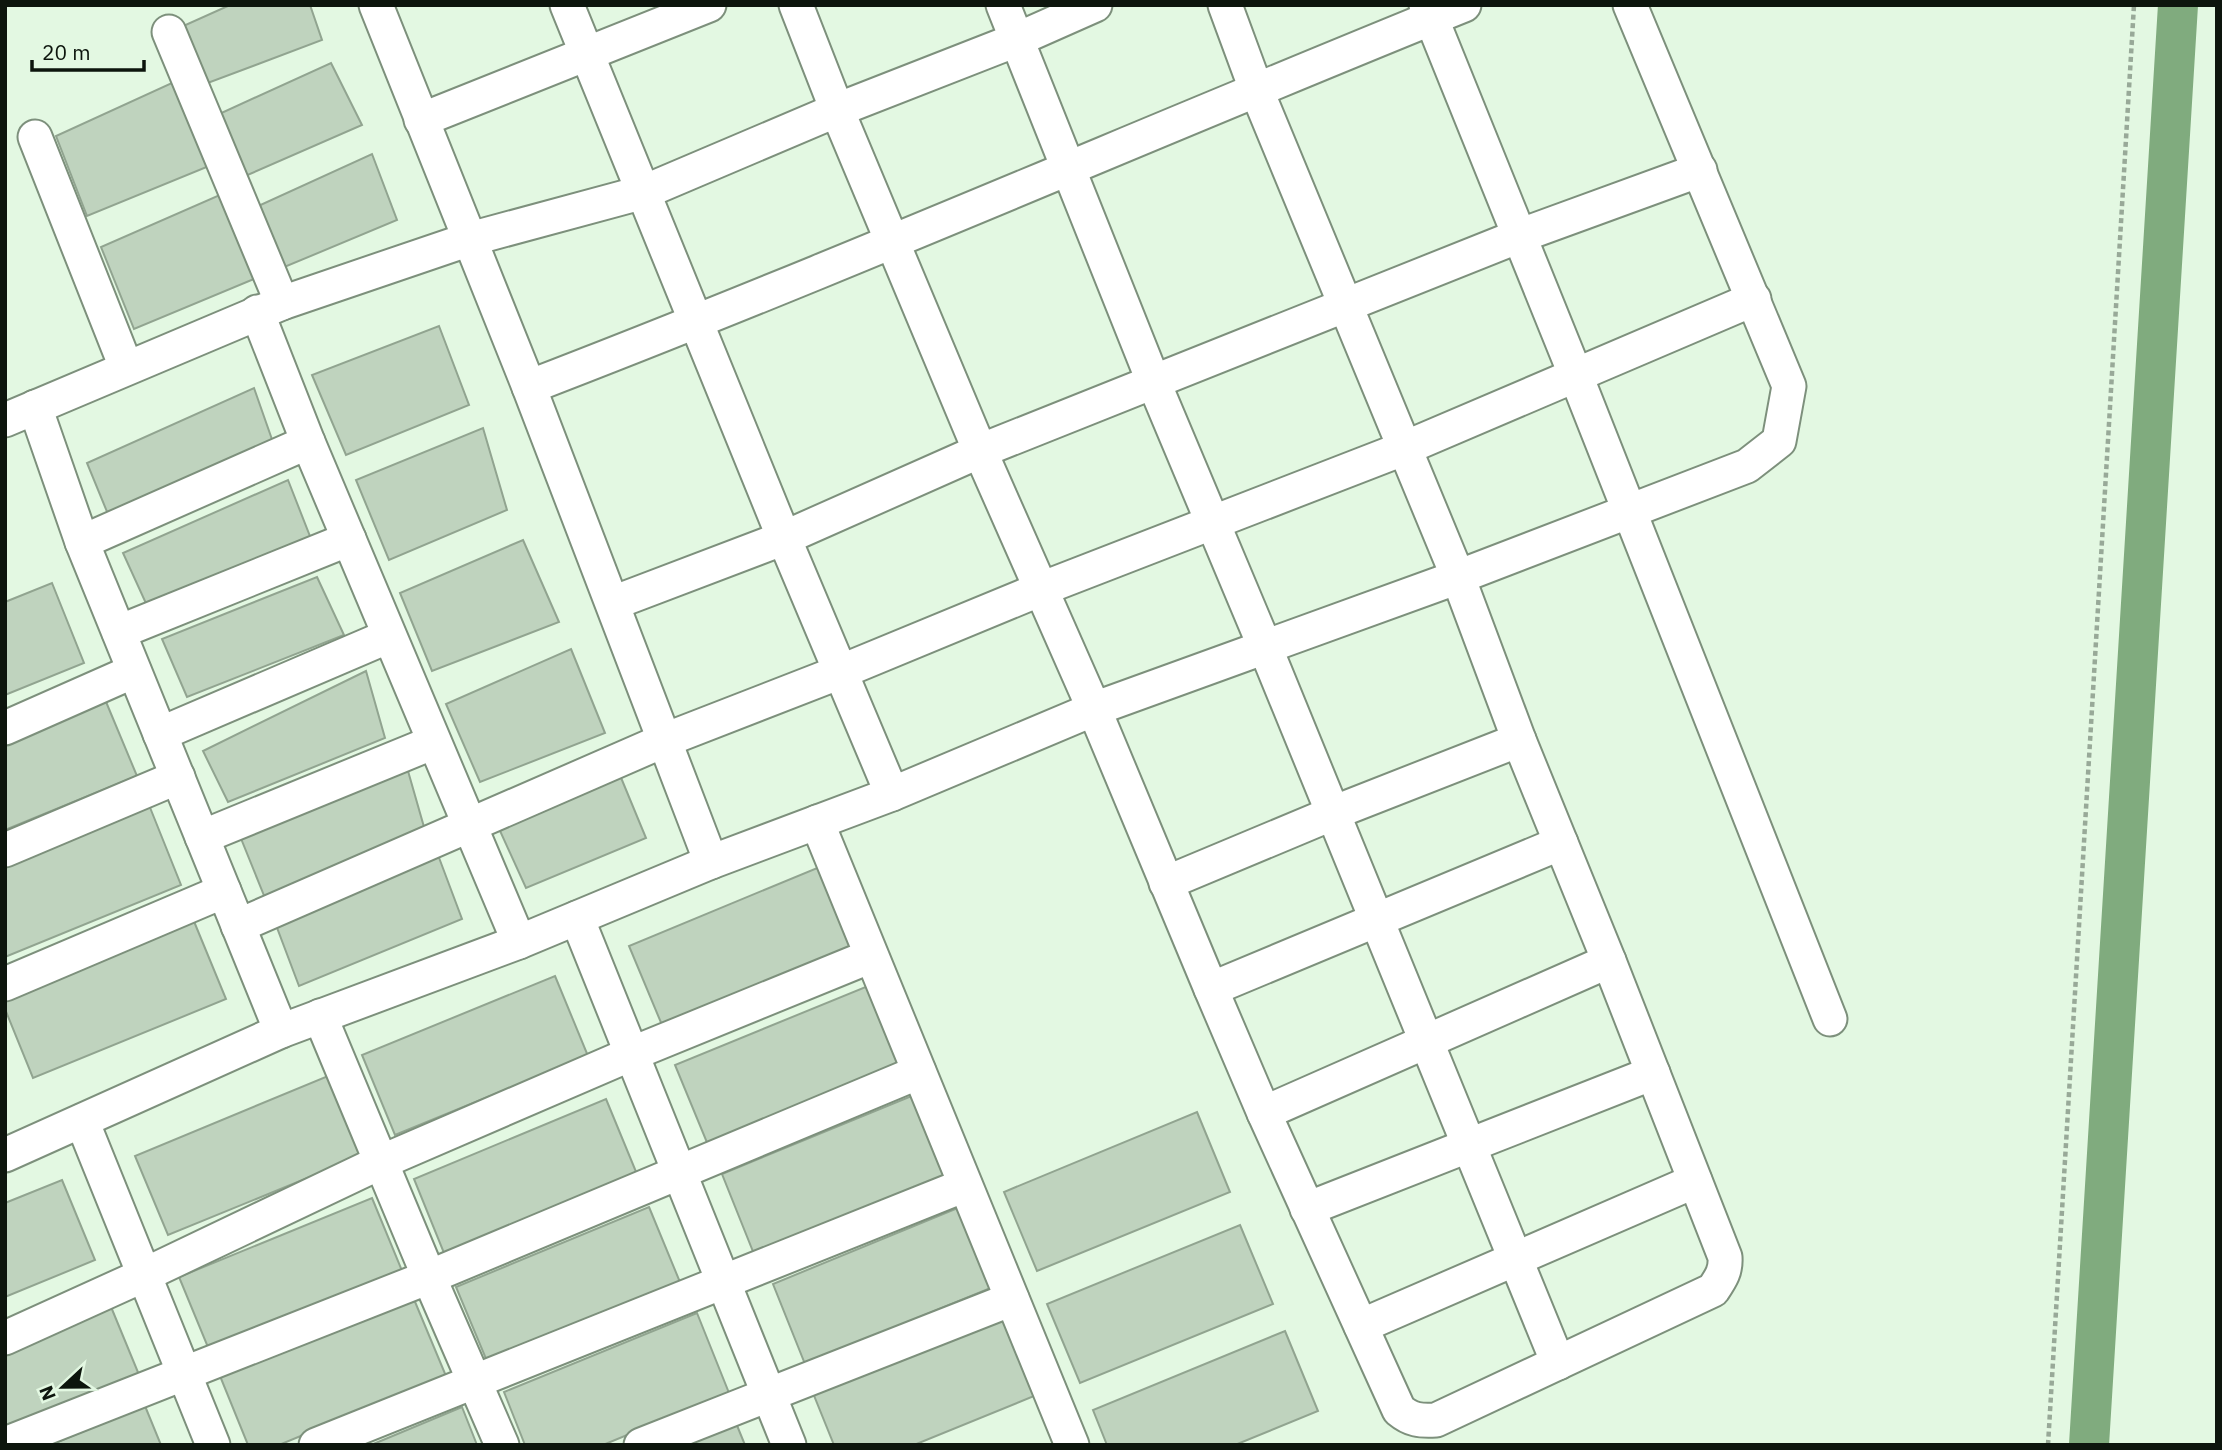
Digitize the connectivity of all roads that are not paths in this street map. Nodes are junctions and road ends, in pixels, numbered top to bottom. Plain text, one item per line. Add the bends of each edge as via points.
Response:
1 (376, 5) edge
2 (567, 5) edge
3 (709, 5) edge
4 (796, 5) edge
5 (1003, 5) edge
6 (1095, 5) edge
7 (1224, 5) edge
8 (1464, 5) edge
9 (1630, 5) edge
10 (1429, 12) edge
11 (169, 32) dead end
12 (1016, 40) junction
13 (587, 54) junction
14 (1256, 89) junction
15 (837, 110) junction
16 (421, 120) junction
17 (35, 137) dead end
18 (1067, 169) junction
19 (1700, 170) junction
20 (644, 192) junction
21 (1519, 236) junction
22 (470, 239) junction
23 (893, 243) junction
24 (1754, 299) junction
25 (1348, 306) junction
26 (269, 307) junction
27 (697, 322) junction
28 (126, 367) junction
29 (1576, 376) junction
30 (1154, 383) junction
31 (529, 387) junction
32 (20, 413) edge
33 (308, 442) junction
34 (1405, 448) junction
35 (981, 451) junction
36 (1629, 512) junction
37 (1213, 523) junction
38 (784, 537) junction
39 (349, 539) junction
40 (82, 542) junction
41 (1458, 577) junction
42 (1041, 589) junction
43 (613, 603) junction
44 (118, 632) junction
45 (389, 636) junction
46 (1265, 647) junction
47 (134, 671) junction
48 (840, 672) junction
49 (1094, 709) junction
50 (5, 728) edge
51 (160, 734) junction
52 (665, 740) junction
53 (1519, 740) junction
54 (434, 742) junction
55 (178, 777) junction
56 (892, 794) junction
57 (1333, 814) junction
58 (817, 822) junction
59 (469, 825) junction
60 (202, 837) junction
61 (1561, 843) junction
62 (5, 850) edge
63 (711, 862) junction
64 (1166, 883) junction
65 (224, 891) junction
66 (577, 918) junction
67 (1377, 922) junction
68 (238, 926) junction
69 (519, 942) junction
70 (872, 956) junction
71 (1609, 961) junction
72 (5, 984) edge
73 (1211, 989) junction
74 (320, 1016) junction
75 (1830, 1019) dead end
76 (281, 1031) junction
77 (1426, 1042) junction
78 (631, 1054) junction
79 (919, 1072) junction
80 (1653, 1073) junction
81 (1264, 1113) junction
82 (82, 1121) junction
83 (1469, 1146) junction
84 (5, 1155) edge
85 (381, 1162) junction
86 (679, 1171) junction
87 (1695, 1181) junction
88 (965, 1185) junction
89 (1307, 1209) junction
90 (1515, 1257) junction
91 (144, 1275) junction
92 (429, 1277) junction
93 (724, 1283) junction
94 (1012, 1299) junction
95 (1361, 1326) junction
96 (5, 1338) edge
97 (1559, 1363) junction
98 (184, 1374) junction
99 (475, 1381) junction
100 (769, 1394) junction
101 (5, 1444) edge
102 (213, 1445) edge
103 (316, 1445) edge
104 (502, 1445) edge
105 (641, 1445) edge
106 (789, 1445) edge
107 (1072, 1445) edge

1 - 16 street
2 - 13 street
3 - 13 street
4 - 15 street
5 - 12 street
6 - 12 street
7 - 14 street
8 - 10 street
9 - 19 street
10 - 14 street
10 - 21 street
11 - 26 street
12 - 15 street
12 - 18 street
13 - 16 street
13 - 20 street
14 - 18 street
14 - 25 street
15 - 20 street
15 - 23 street
16 - 22 street
17 - 28 street
18 - 23 street
18 - 30 street
19 - 21 street
19 - 24 street
20 - 22 street
20 - 27 street
21 - 25 street
21 - 29 street
22 - 26 street
22 - 31 street
23 - 27 street
23 - 35 street
24 - 29 street
24 - 36 street via 1789,386 1779,441 1747,466
25 - 30 street
25 - 34 street
26 - 28 street
26 - 33 street
27 - 31 street
27 - 38 street
28 - 32 street
29 - 34 street
29 - 36 street
30 - 35 street
30 - 37 street
31 - 43 street
32 - 40 street
33 - 39 street
33 - 40 street
34 - 37 street
34 - 41 street
35 - 38 street
35 - 42 street
36 - 41 street
36 - 75 street
37 - 42 street
37 - 46 street
38 - 43 street
38 - 48 street
39 - 44 street
39 - 45 street
40 - 44 street
41 - 46 street
41 - 53 street
42 - 48 street
42 - 49 street
43 - 52 street
44 - 47 street
45 - 51 street
45 - 54 street
46 - 49 street
46 - 57 street
47 - 50 street
47 - 51 street
48 - 52 street
48 - 56 street
49 - 56 street
49 - 64 street
51 - 55 street
52 - 59 street
52 - 63 street
53 - 57 street
53 - 61 street
54 - 59 street
54 - 60 street
55 - 60 street
55 - 62 street
56 - 58 street
57 - 64 street
57 - 67 street
58 - 63 street
58 - 70 street
59 - 68 street
59 - 69 street
60 - 65 street
61 - 67 street
61 - 71 street
63 - 66 street
64 - 73 street
65 - 68 street
65 - 72 street
66 - 69 street
66 - 78 street
67 - 73 street
67 - 77 street
68 - 76 street
69 - 74 street
70 - 78 street
70 - 79 street
71 - 77 street
71 - 80 street
73 - 81 street
74 - 76 street
74 - 85 street
76 - 82 street
77 - 81 street
77 - 83 street
78 - 85 street
78 - 86 street
79 - 86 street
79 - 88 street
80 - 83 street
80 - 87 street
81 - 89 street
82 - 84 street
82 - 91 street
83 - 89 street
83 - 90 street
85 - 91 street
85 - 92 street
86 - 92 street
86 - 93 street
87 - 90 street
87 - 97 street via 1725,1256 1723,1276 1713,1290
88 - 93 street
88 - 94 street
89 - 95 street
90 - 95 street
90 - 97 street
91 - 96 street
91 - 98 street
92 - 98 street
92 - 99 street
93 - 99 street
93 - 100 street
94 - 100 street
94 - 107 street
95 - 97 street via 1399,1410 1418,1421 1436,1420
98 - 101 street
98 - 102 street
99 - 103 street
99 - 104 street
100 - 105 street
100 - 106 street

